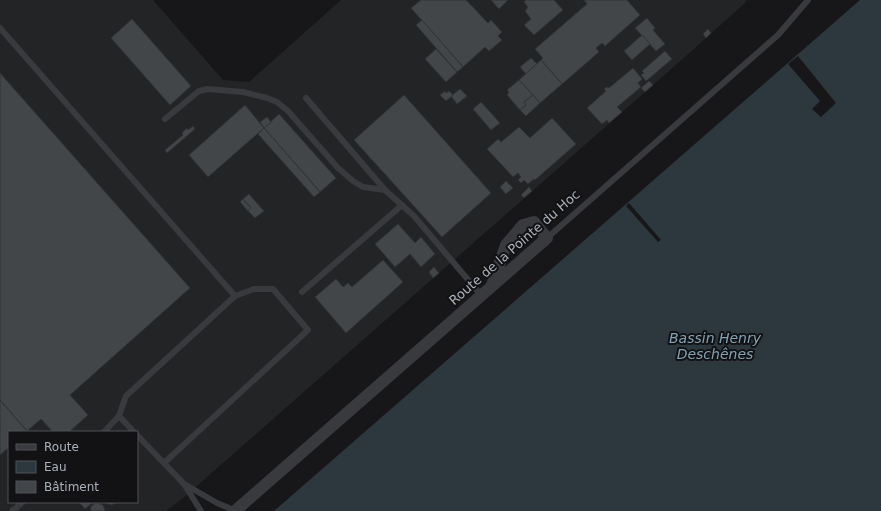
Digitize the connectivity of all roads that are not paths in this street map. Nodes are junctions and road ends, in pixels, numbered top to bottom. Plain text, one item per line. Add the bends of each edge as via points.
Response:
1 (808, 0) edge
2 (0, 28) edge
3 (306, 98) dead end
4 (165, 119) dead end
5 (385, 190) junction
6 (402, 205) junction
7 (547, 238) junction
8 (492, 285) junction
9 (302, 292) dead end
10 (481, 295) junction
11 (235, 296) junction
12 (119, 416) junction
13 (105, 431) edge
14 (133, 431) edge
15 (138, 436) edge
16 (164, 463) junction
17 (184, 484) junction
18 (22, 503) edge
19 (12, 511) edge
20 (202, 511) edge
21 (235, 511) edge

1 - 7 lane, Route de la Pointe du Hoc via 778,35
2 - 11 lane
3 - 5 lane
4 - 5 lane via 199,91 208,89 244,92 267,98 288,111 338,168 353,181 363,186
5 - 6 lane
6 - 9 lane
6 - 10 lane
7 - 8 street, Route de la Pointe du Hoc
7 - 8 street via 534,222 523,225 506,245
8 - 10 street, Route de la Pointe du Hoc
10 - 21 street, Route de la Pointe du Hoc
11 - 12 lane via 126,396
11 - 16 lane via 254,290 273,289 308,330
12 - 13 lane
12 - 14 lane
15 - 16 lane
16 - 17 lane
17 - 20 lane
17 - 21 lane
18 - 19 lane

